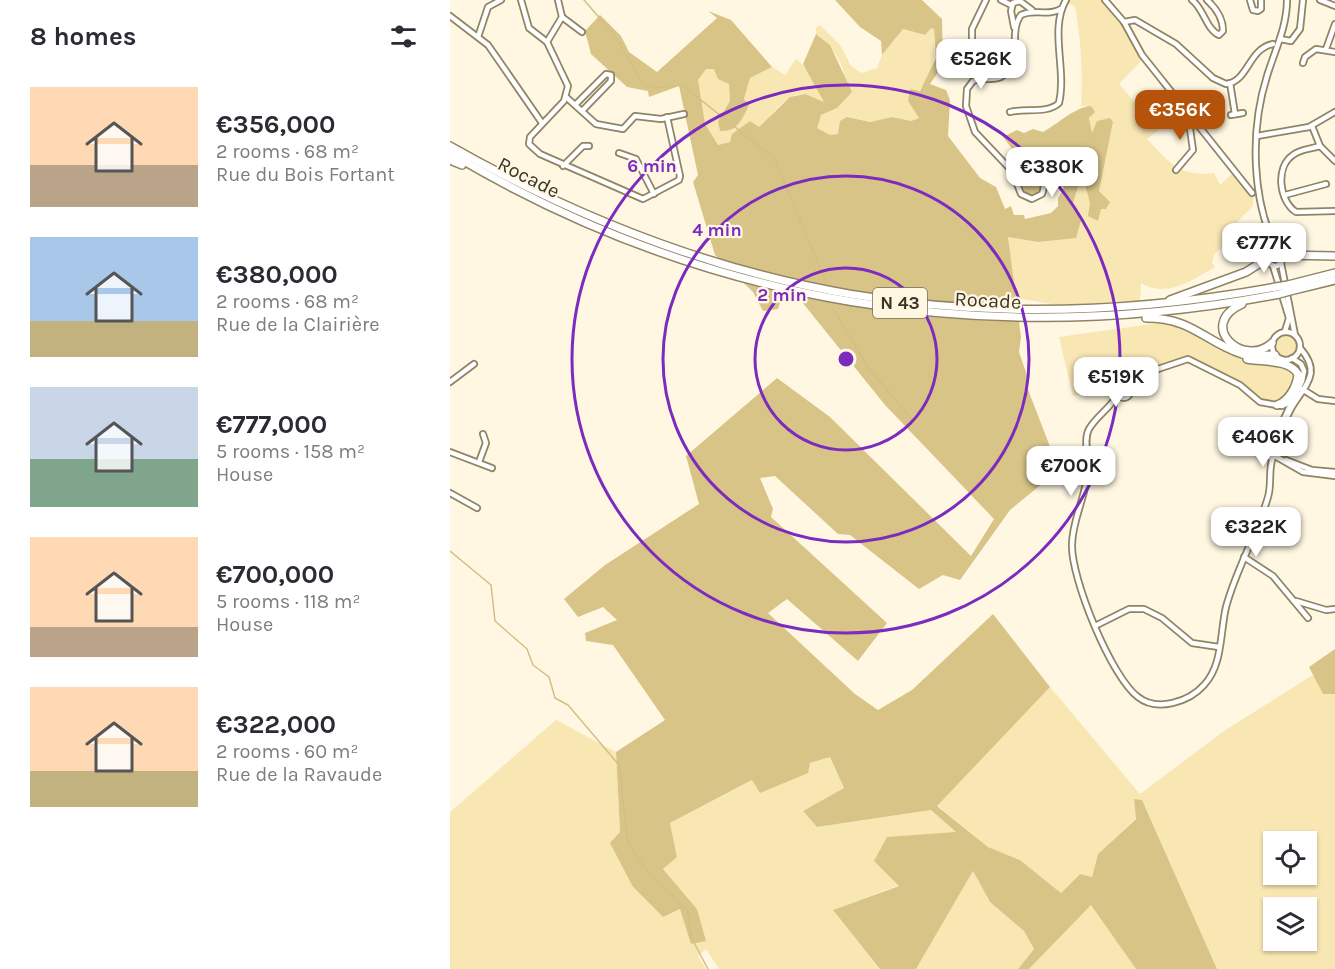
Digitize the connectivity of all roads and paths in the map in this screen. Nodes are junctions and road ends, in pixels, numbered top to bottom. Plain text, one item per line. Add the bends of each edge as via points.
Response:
1 (501, 0) edge
2 (521, 0) edge
3 (558, 0) edge
4 (986, 0) edge
5 (1001, 0) edge
6 (1066, 0) edge
7 (1105, 0) edge
8 (1194, 0) edge
9 (1207, 0) edge
10 (1250, 0) edge
11 (1261, 0) edge
12 (1287, 0) edge
13 (1302, 0) edge
14 (1320, 0) edge
15 (1011, 5) junction
16 (1335, 6) edge
17 (1060, 9) junction
18 (1032, 10) junction
19 (1219, 13) junction
20 (450, 16) edge
21 (562, 17) junction
22 (1207, 20) junction
23 (1124, 22) junction
24 (1335, 24) edge
25 (1014, 30) junction
26 (582, 32) dead end
27 (1333, 35) edge
28 (478, 37) junction
29 (1280, 39) junction
30 (547, 42) junction
31 (1273, 44) dead end
32 (972, 46) junction
33 (991, 47) dead end
34 (955, 48) dead end
35 (1326, 49) junction
36 (1335, 52) edge
37 (1303, 63) dead end
38 (1230, 83) junction
39 (566, 97) junction
40 (575, 105) junction
41 (582, 111) junction
42 (1010, 112) dead end
43 (1335, 112) edge
44 (1243, 113) dead end
45 (684, 114) dead end
46 (667, 117) junction
47 (542, 123) junction
48 (1194, 123) junction
49 (1258, 124) junction
50 (1312, 126) junction
51 (1257, 136) junction
52 (1269, 136) junction
53 (450, 141) edge
54 (450, 146) edge
55 (589, 146) dead end
56 (1320, 146) junction
57 (1256, 148) junction
58 (450, 153) edge
59 (619, 153) dead end
60 (450, 160) edge
61 (1335, 161) edge
62 (563, 166) junction
63 (479, 170) junction
64 (1176, 170) dead end
65 (1011, 171) junction
66 (504, 177) junction
67 (1326, 184) dead end
68 (1252, 193) dead end
69 (654, 194) junction
70 (1285, 195) junction
71 (1335, 211) edge
72 (1271, 239) junction
73 (1269, 256) junction
74 (1335, 256) edge
75 (1280, 257) junction
76 (1273, 266) junction
77 (1335, 273) edge
78 (1335, 280) edge
79 (1289, 288) junction
80 (1278, 291) junction
81 (1129, 308) junction
82 (1099, 317) junction
83 (1285, 331) junction
84 (1295, 335) junction
85 (1222, 344) junction
86 (1272, 344) junction
87 (1300, 348) junction
88 (1275, 355) junction
89 (1292, 358) junction
90 (474, 364) dead end
91 (450, 382) edge
92 (1128, 387) junction
93 (1302, 388) junction
94 (1119, 396) junction
95 (1335, 401) edge
96 (1290, 402) junction
97 (1277, 405) junction
98 (483, 434) dead end
99 (1275, 441) junction
100 (450, 452) edge
101 (1275, 455) junction
102 (1267, 457) junction
103 (479, 462) junction
104 (492, 468) dead end
105 (1271, 469) junction
106 (1335, 474) edge
107 (450, 493) edge
108 (477, 508) dead end
109 (1244, 557) junction
110 (1296, 601) junction
111 (1335, 609) edge
112 (1308, 618) dead end
113 (1095, 626) junction
114 (1219, 647) junction

1 - 28 street via 488,7
2 - 30 street via 529,28
3 - 21 street
4 - 32 street via 972,29
5 - 15 street
6 - 17 street
7 - 23 street
8 - 22 street
9 - 19 street
10 - 11 street via 1257,11 1261,9
12 - 29 street
13 - 29 street via 1298,34 1291,41
14 - 16 street
15 - 18 street via 1020,1
15 - 25 street
17 - 18 street via 1044,13
17 - 42 street via 1059,103 1050,108
18 - 25 street via 1021,15
19 - 22 street
19 - 22 street via 1223,28 1219,35
20 - 28 street
21 - 26 street
21 - 30 street
23 - 38 street via 1135,20 1165,36 1213,78
23 - 48 street via 1142,55
24 - 27 street
25 - 65 street via 1015,58 1011,69 997,78 973,81 966,95 975,132
27 - 35 street
28 - 47 street via 488,45
29 - 49 street via 1266,77
30 - 39 street via 566,78
31 - 38 street via 1256,52 1242,75
32 - 33 street
32 - 34 street
35 - 36 street
35 - 37 street via 1316,49
38 - 44 street via 1233,115
39 - 40 street
39 - 47 street
40 - 41 street
40 - 41 street via 606,74 611,75 611,81
41 - 46 street via 596,124 623,129 635,116
43 - 50 street
45 - 46 street
46 - 69 street via 680,176
47 - 62 street via 529,144
48 - 64 street via 1190,129 1193,150
48 - 68 street
49 - 51 street
49 - 52 street
50 - 52 street
50 - 56 street
51 - 52 street
51 - 57 street
52 - 57 street
53 - 66 highway
54 - 66 highway, N 43
55 - 62 street via 583,146
56 - 61 street
56 - 70 street via 1297,152 1286,160 1281,173
57 - 72 street via 1260,191
58 - 63 highway, Rocade / N 43
59 - 69 street via 636,159
60 - 63 highway
62 - 69 street via 637,198
63 - 82 highway, Rocade / N 43 via 570,217 648,250 783,289 956,316
65 - 65 street via 1021,194 1032,200 1042,194 1044,183 1040,176 1027,170
66 - 81 highway, N 43 via 651,243 793,284 957,308
67 - 70 street
70 - 71 street via 1287,204 1296,212
72 - 73 street
72 - 75 street
73 - 75 street
73 - 76 street
73 - 81 highway via 1261,265 1186,296
74 - 75 highway
75 - 76 street
75 - 84 street
76 - 83 street via 1289,318
77 - 79 highway, N 43
78 - 79 highway, N 43
79 - 80 highway, N 43, bridge
80 - 81 highway, N 43
80 - 82 highway, Rocade / N 43 via 1190,309
80 - 86 highway via 1232,308 1223,324 1228,341 1238,348 1261,351
82 - 85 highway via 1166,318 1193,326
83 - 84 street
83 - 86 street via 1275,336
84 - 87 street
85 - 88 highway via 1244,354
85 - 97 highway via 1244,358 1295,369 1295,386 1285,402
86 - 88 street
87 - 89 street
87 - 93 street via 1311,365 1311,375
88 - 89 street
89 - 93 street via 1304,371
90 - 91 street
92 - 94 street via 1120,386
92 - 94 street via 1129,395
92 - 97 street via 1158,369 1188,359 1240,385 1260,402
93 - 95 street via 1318,399
93 - 96 street
93 - 99 street
94 - 113 street via 1087,436 1088,473 1072,542 1078,587
96 - 97 street
96 - 99 street
98 - 103 street via 486,443
99 - 101 street
99 - 102 street via 1266,439 1260,445
100 - 103 street
101 - 102 street
101 - 105 street
101 - 106 street via 1289,466
102 - 105 street
103 - 104 street
105 - 109 street via 1269,496
107 - 108 street
109 - 110 street via 1273,576
109 - 114 street via 1225,610
110 - 111 street
110 - 112 street
113 - 114 street via 1129,609 1144,609 1162,618 1192,643
113 - 114 street via 1124,681 1138,697 1155,704 1178,701 1204,685 1213,672

